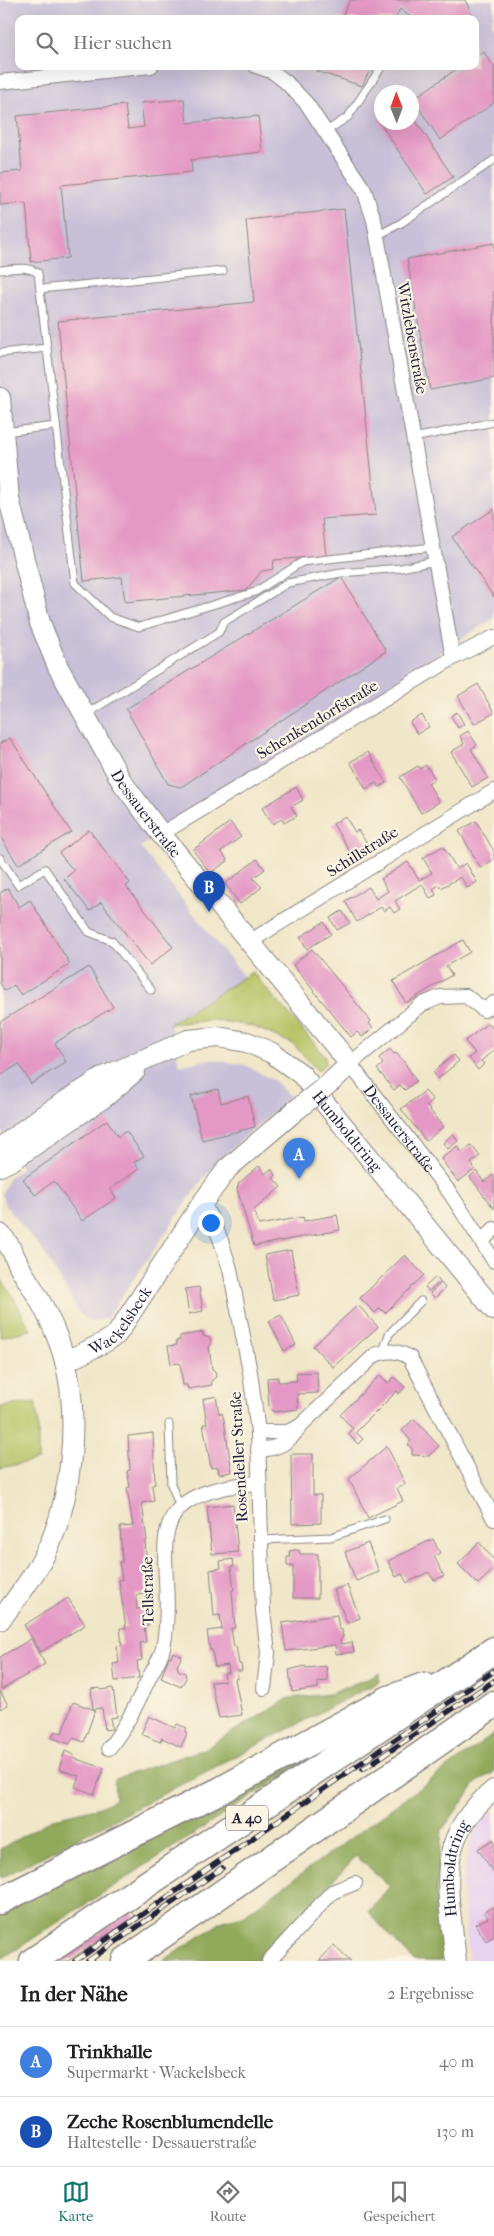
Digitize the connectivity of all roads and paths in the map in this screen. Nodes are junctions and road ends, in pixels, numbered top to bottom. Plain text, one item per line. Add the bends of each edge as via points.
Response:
1 (113, 70) edge
2 (267, 70) edge
3 (379, 70) edge
4 (0, 82) edge
5 (325, 132) junction
6 (494, 160) edge
7 (377, 236) junction
8 (0, 270) edge
9 (223, 270) dead end
10 (40, 289) junction
11 (47, 348) junction
12 (0, 353) edge
13 (0, 398) edge
14 (494, 422) edge
15 (56, 426) junction
16 (3, 432) junction
17 (413, 438) junction
18 (433, 547) junction
19 (435, 561) junction
20 (494, 637) edge
21 (452, 658) junction
22 (84, 715) junction
23 (494, 790) edge
24 (160, 834) junction
25 (0, 858) edge
26 (249, 942) junction
27 (151, 990) dead end
28 (494, 1003) edge
29 (156, 1054) junction
30 (350, 1064) junction
31 (41, 1117) junction
32 (0, 1132) edge
33 (5, 1158) edge
34 (0, 1176) edge
35 (203, 1202) junction
36 (494, 1229) edge
37 (1, 1237) edge
38 (482, 1241) junction
39 (494, 1261) edge
40 (421, 1301) dead end
41 (494, 1310) edge
42 (383, 1352) junction
43 (65, 1362) junction
44 (169, 1424) dead end
45 (300, 1426) junction
46 (258, 1432) junction
47 (258, 1450) junction
48 (258, 1482) junction
49 (180, 1508) junction
50 (385, 1519) dead end
51 (494, 1519) edge
52 (260, 1540) junction
53 (0, 1620) edge
54 (494, 1650) edge
55 (460, 1673) junction
56 (264, 1688) dead end
57 (491, 1706) edge
58 (109, 1748) dead end
59 (494, 1790) edge
60 (355, 1883) dead end
61 (0, 1901) edge
62 (33, 1961) edge
63 (125, 1961) edge
64 (269, 1961) edge
65 (456, 1961) edge

1 - 4 street
2 - 5 street, Witzlebenstraße via 286,82 307,104
3 - 5 lane via 348,117
5 - 7 street, Witzlebenstraße via 364,190
6 - 7 lane via 401,224
7 - 17 street, Witzlebenstraße
8 - 10 lane via 32,269 38,273
9 - 10 lane
10 - 11 lane
11 - 12 lane
11 - 15 lane
13 - 16 street, Dessauerstraße
14 - 17 lane
15 - 16 lane
15 - 18 lane via 76,583 110,617 126,624 139,627 255,592 302,562
16 - 22 street, Dessauerstraße via 9,499 40,623 58,667
17 - 18 street, Witzlebenstraße
18 - 19 street, Witzlebenstraße
19 - 21 street, Witzlebenstraße
19 - 22 lane via 288,583 224,622 219,632
20 - 21 street, Schenkendorfstraße
21 - 24 street, Schenkendorfstraße
22 - 24 street, Dessauerstraße via 122,782
23 - 26 street, Schillstraße
24 - 26 street, Dessauerstraße
25 - 27 lane via 18,885 45,869 89,932 112,940
26 - 30 street, Dessauerstraße
28 - 30 street via 484,1010 466,996 440,997 422,1005
29 - 31 street, Humboldtring via 104,1078
29 - 33 street, Humboldtring via 106,1096
29 - 41 street, Humboldtring via 188,1040 218,1037 247,1042 272,1053 301,1074
30 - 35 street, Wackelsbeck, bridge via 228,1168
30 - 38 street, Dessauerstraße via 450,1193
31 - 32 street
31 - 33 street, Humboldtring
33 - 34 street
35 - 43 street, Wackelsbeck via 117,1334
35 - 46 street, Rosendeller Straße via 230,1269
36 - 38 street
37 - 43 street via 10,1246 51,1322
38 - 39 street, Dessauerstraße
40 - 42 lane via 389,1334
42 - 45 street via 375,1355
42 - 51 street via 396,1351 410,1358
43 - 53 street via 70,1395 72,1456 62,1510 44,1556 21,1594
44 - 49 lane via 171,1484
45 - 46 street via 287,1432
45 - 47 street via 294,1436 283,1444 274,1449
46 - 47 street, Rosendeller Straße
47 - 48 street, Rosendeller Straße
48 - 49 street, Tellstraße via 198,1495
48 - 52 street, Rosendeller Straße
49 - 58 street, Tellstraße via 171,1519 164,1543 166,1627 163,1650 124,1729
50 - 52 lane via 330,1538
52 - 56 street, Rosendeller Straße via 268,1653
54 - 55 highway, A 40
55 - 61 highway via 389,1699 222,1790
55 - 62 highway, A 40
57 - 63 highway
59 - 65 street, Humboldtring via 470,1812 454,1839 448,1864
60 - 64 street via 332,1892

